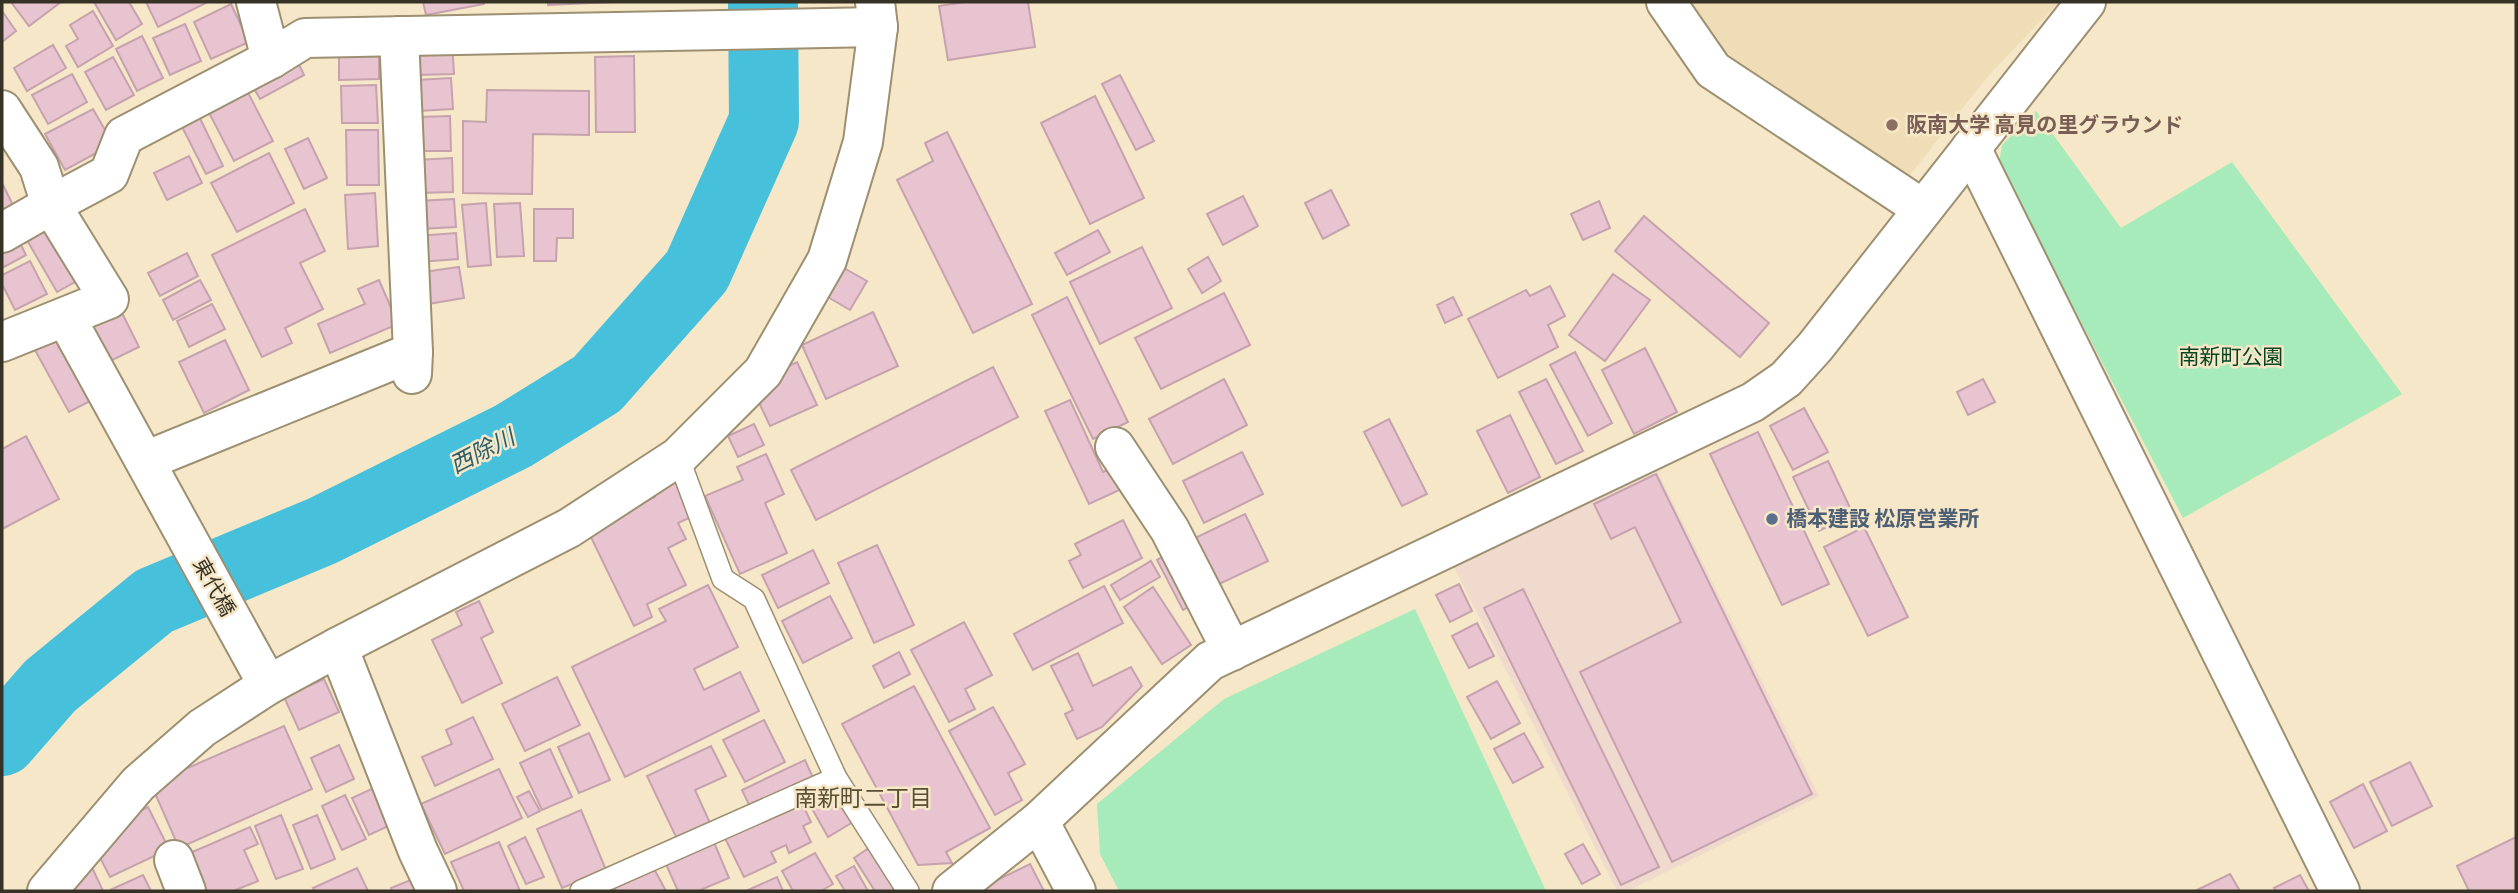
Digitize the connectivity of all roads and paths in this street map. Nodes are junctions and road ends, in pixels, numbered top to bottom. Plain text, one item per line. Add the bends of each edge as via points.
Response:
1 (256, 2) edge
2 (1666, 2) edge
3 (2086, 2) edge
4 (876, 15) edge
5 (528, 17) edge
6 (399, 36) junction
7 (271, 59) junction
8 (2, 110) edge
9 (1971, 148) junction
10 (51, 205) junction
11 (1923, 209) junction
12 (2, 233) edge
13 (66, 318) junction
14 (2, 342) edge
15 (1115, 447) dead end
16 (678, 457) junction
17 (153, 476) junction
18 (338, 646) junction
19 (1232, 651) junction
20 (268, 684) junction
21 (836, 778) junction
22 (1040, 821) junction
23 (47, 891) edge
24 (437, 891) edge
25 (581, 891) edge
26 (908, 891) edge
27 (952, 891) edge
28 (1076, 891) edge
29 (2340, 891) edge

1 - 7 street
2 - 11 street via 1713,70
3 - 9 street
4 - 5 street via 664,30
4 - 16 street via 863,142 827,260 763,372
5 - 6 street
6 - 7 street via 305,38
6 - 17 street via 413,363
7 - 10 street via 124,136 109,174
8 - 10 street via 39,167
9 - 11 street
9 - 29 street
10 - 12 street
10 - 13 street via 108,299
11 - 19 street via 1815,347 1786,379 1753,402
13 - 14 street
13 - 17 street, 東代橋
15 - 19 street via 1170,530
16 - 18 street via 569,528
16 - 21 lane via 723,579 754,599
17 - 20 street, 東代橋
18 - 20 street
18 - 24 street
19 - 22 street via 1210,661
20 - 23 street via 202,728 138,784
21 - 25 lane
21 - 26 lane
22 - 27 street
22 - 28 street

